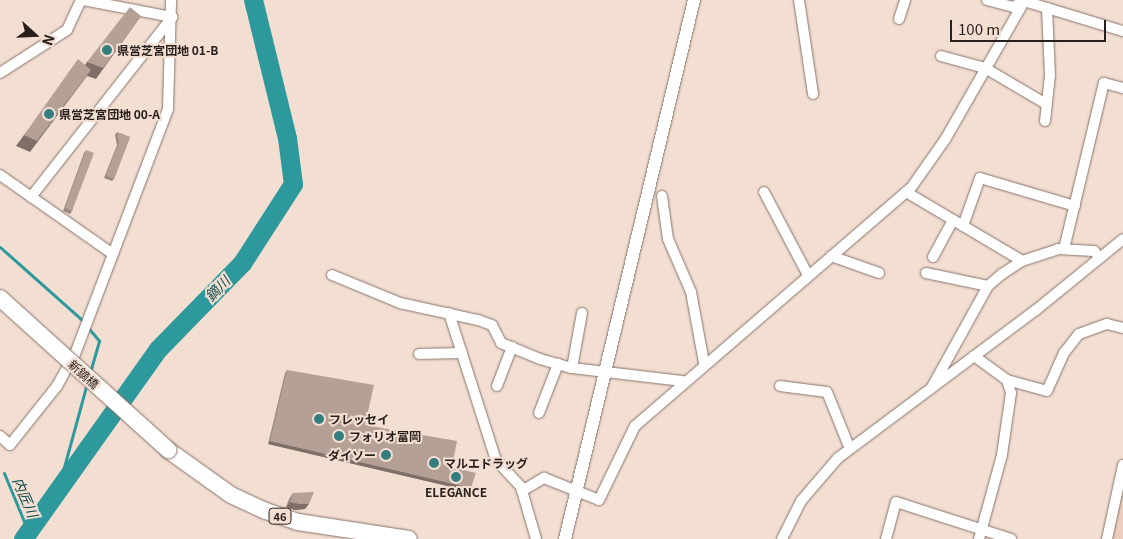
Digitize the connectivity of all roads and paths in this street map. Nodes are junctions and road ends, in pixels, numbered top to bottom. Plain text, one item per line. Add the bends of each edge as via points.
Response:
1 (82, 0) edge
2 (171, 0) edge
3 (694, 0) edge
4 (799, 0) edge
5 (905, 0) edge
6 (987, 0) edge
7 (1024, 1) edge
8 (1047, 8) junction
9 (172, 17) junction
10 (899, 20) dead end
11 (1123, 31) edge
12 (941, 56) dead end
13 (985, 68) junction
14 (0, 73) edge
15 (1123, 88) edge
16 (813, 94) dead end
17 (1046, 104) junction
18 (1045, 120) dead end
19 (0, 175) edge
20 (764, 192) dead end
21 (906, 192) junction
22 (662, 196) dead end
23 (31, 197) junction
24 (1074, 206) junction
25 (954, 220) junction
26 (963, 226) junction
27 (1123, 239) edge
28 (1064, 249) junction
29 (113, 254) junction
30 (831, 256) junction
31 (933, 257) dead end
32 (1100, 258) junction
33 (1022, 261) junction
34 (879, 273) dead end
35 (926, 274) dead end
36 (332, 275) dead end
37 (808, 275) junction
38 (988, 286) junction
39 (0, 298) edge
40 (449, 313) junction
41 (582, 313) dead end
42 (1123, 328) edge
43 (512, 347) junction
44 (462, 353) junction
45 (419, 354) dead end
46 (974, 356) junction
47 (704, 363) junction
48 (558, 364) junction
49 (572, 368) junction
50 (605, 373) junction
51 (1007, 380) junction
52 (682, 381) junction
53 (497, 386) dead end
54 (780, 386) dead end
55 (932, 388) junction
56 (539, 413) dead end
57 (0, 436) edge
58 (850, 450) junction
59 (1123, 465) edge
60 (522, 491) junction
61 (576, 494) junction
62 (982, 528) junction
63 (409, 539) edge
64 (536, 539) edge
65 (565, 539) edge
66 (782, 539) edge
67 (886, 539) edge
68 (979, 539) edge
69 (1011, 539) edge
70 (1107, 539) edge

1 - 9 street
1 - 14 street via 67,30
2 - 9 street
3 - 50 street
4 - 16 street
5 - 10 street
6 - 7 street via 1013,7
7 - 8 street
7 - 13 street
8 - 11 street
8 - 17 street via 1050,75
9 - 23 street
9 - 29 street via 168,109
12 - 13 street
13 - 17 street
13 - 21 street via 946,138
15 - 24 street via 1104,83
17 - 18 street
19 - 23 street
20 - 37 street
21 - 25 street
21 - 30 street
22 - 47 street via 668,239 691,292
23 - 29 street
24 - 26 street via 980,178
24 - 28 street
25 - 26 street
25 - 31 street
26 - 33 street
27 - 32 street
28 - 32 street via 1094,251
28 - 33 street
29 - 57 street via 57,386 10,445
30 - 34 street
30 - 37 street
32 - 46 street
33 - 38 street
35 - 38 street
36 - 40 street via 400,303
37 - 47 street
38 - 55 street
39 - 63 main road, 新鏑橋 / 46, bridge via 168,450 231,495 298,522
40 - 43 street via 492,325 501,343
40 - 44 street
41 - 49 street
42 - 51 street via 1107,324 1079,334 1064,353 1047,391
43 - 48 street
43 - 53 street
44 - 45 street
44 - 60 street via 496,460
46 - 51 street
46 - 55 street
47 - 52 street
48 - 49 street
48 - 56 street
49 - 50 street
50 - 52 street
50 - 61 street
51 - 62 street via 1011,393 1002,455
52 - 61 street via 635,426 600,500
54 - 58 street via 827,392
55 - 58 street
58 - 66 street via 824,472 801,501
59 - 70 street
60 - 61 street via 544,478
60 - 64 street
61 - 65 street
62 - 67 street via 896,502
62 - 68 street
62 - 69 street

